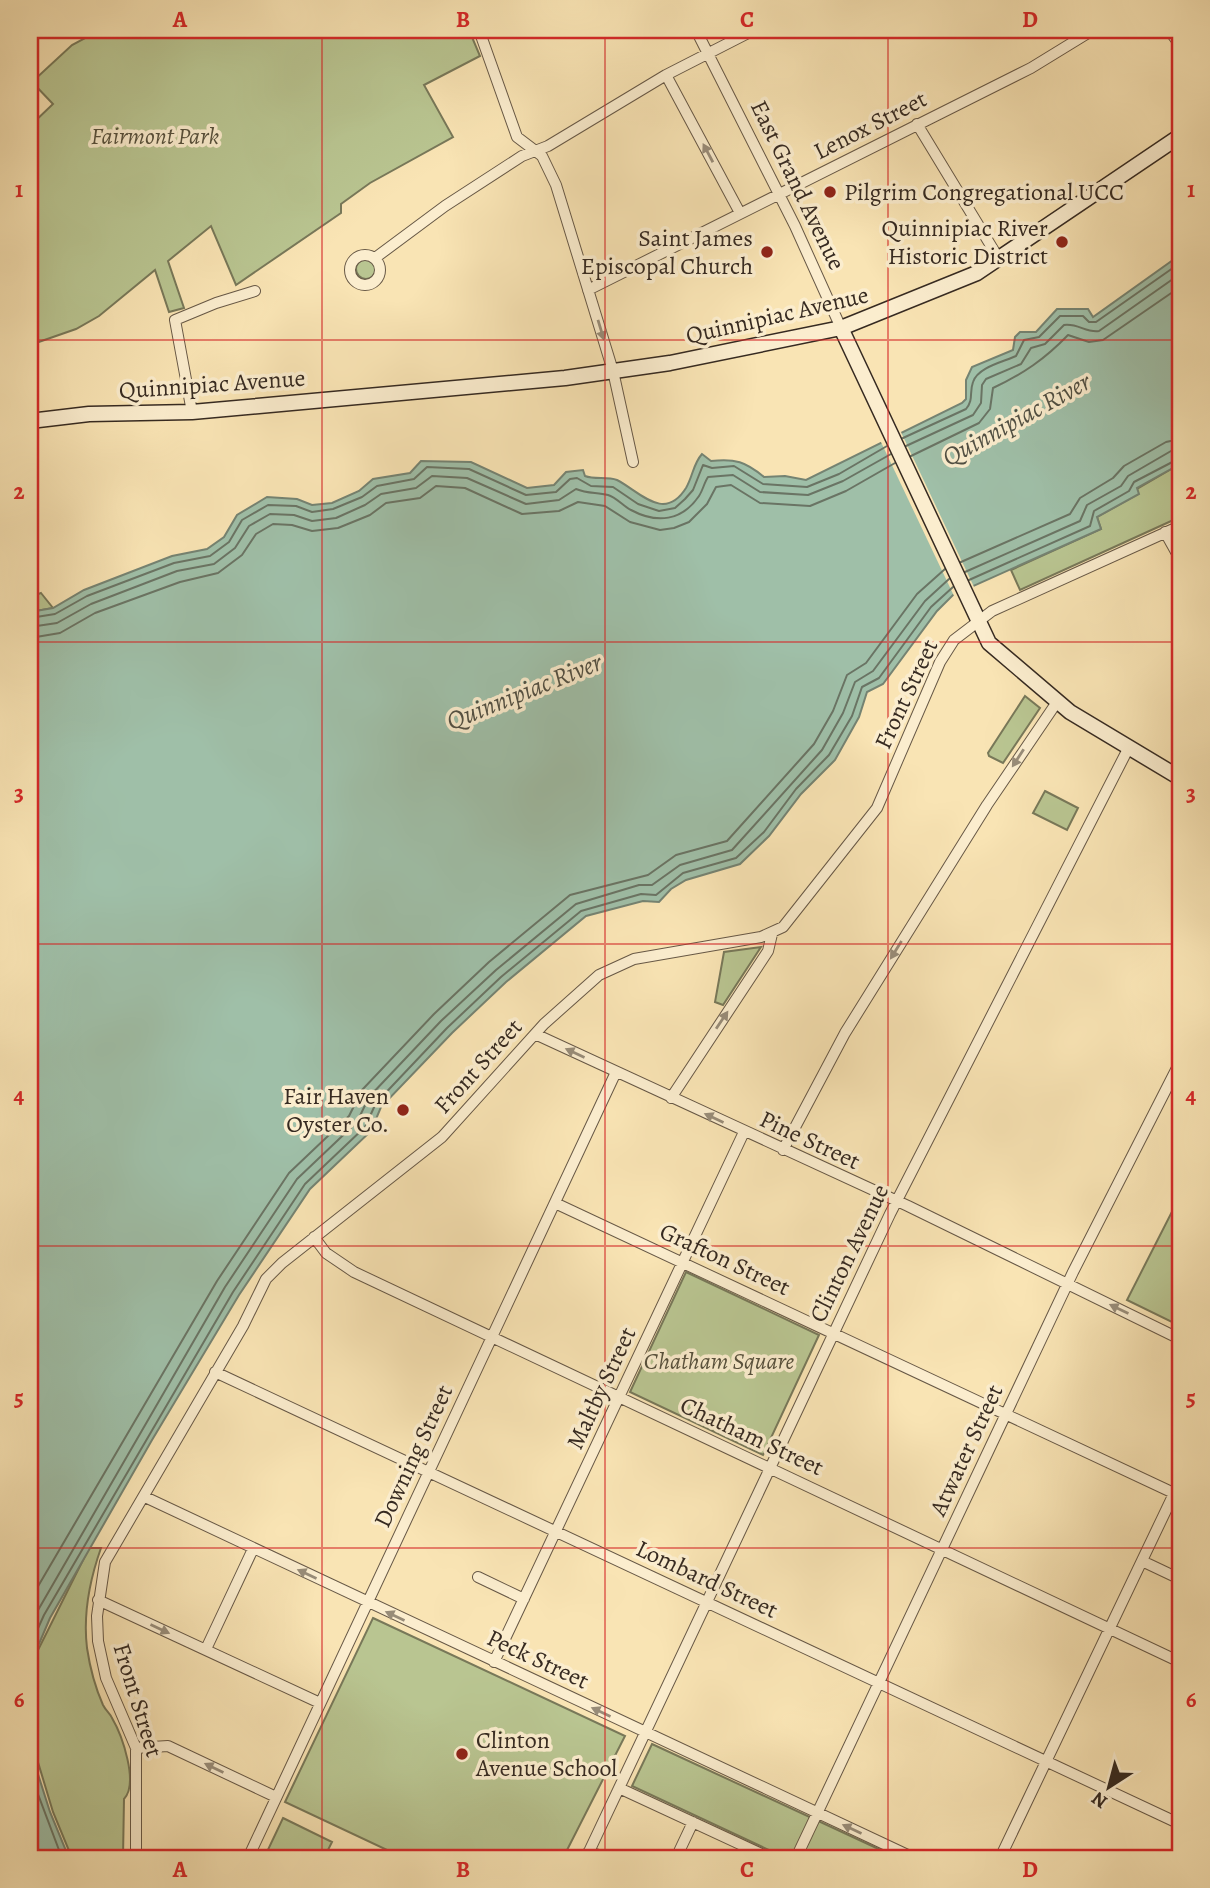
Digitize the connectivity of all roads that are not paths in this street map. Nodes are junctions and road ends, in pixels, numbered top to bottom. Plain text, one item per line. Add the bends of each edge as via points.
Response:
1 (38, 30) edge
2 (479, 30) edge
3 (696, 30) edge
4 (754, 30) edge
5 (1093, 30) edge
6 (1169, 30) edge
7 (30, 37) edge
8 (1180, 45) edge
9 (707, 53) junction
10 (666, 75) junction
11 (917, 124) junction
12 (1180, 136) edge
13 (534, 150) junction
14 (779, 194) junction
15 (740, 213) junction
16 (375, 258) dead end
17 (999, 259) junction
18 (255, 290) dead end
19 (588, 290) junction
20 (841, 328) junction
21 (614, 375) junction
22 (192, 412) junction
23 (30, 421) edge
24 (633, 462) dead end
25 (1180, 526) edge
26 (1165, 532) junction
27 (1180, 559) edge
28 (978, 621) junction
29 (1057, 702) junction
30 (1128, 748) junction
31 (1180, 778) edge
32 (772, 934) junction
33 (535, 1034) junction
34 (1180, 1062) edge
35 (616, 1072) junction
36 (671, 1098) junction
37 (744, 1132) junction
38 (783, 1150) junction
39 (896, 1202) junction
40 (555, 1203) junction
41 (314, 1237) junction
42 (683, 1263) junction
43 (1068, 1284) junction
44 (833, 1333) junction
45 (491, 1336) junction
46 (1180, 1339) edge
47 (215, 1372) junction
48 (620, 1397) junction
49 (1006, 1414) junction
50 (770, 1467) junction
51 (429, 1472) junction
52 (1180, 1480) edge
53 (1177, 1494) edge
54 (145, 1497) junction
55 (556, 1532) junction
56 (943, 1548) junction
57 (253, 1549) junction
58 (1142, 1560) junction
59 (478, 1577) dead end
60 (1180, 1579) edge
61 (524, 1599) junction
62 (98, 1600) junction
63 (707, 1602) junction
64 (369, 1603) junction
65 (1110, 1629) junction
66 (206, 1649) junction
67 (1180, 1661) edge
68 (494, 1662) junction
69 (879, 1683) junction
70 (320, 1703) junction
71 (645, 1733) junction
72 (136, 1748) junction
73 (1046, 1761) junction
74 (619, 1788) junction
75 (276, 1797) junction
76 (818, 1813) junction
77 (693, 1822) junction
78 (1180, 1824) edge
79 (588, 1855) edge
80 (136, 1858) edge
81 (248, 1858) edge
82 (604, 1858) edge
83 (676, 1858) edge
84 (770, 1858) edge
85 (796, 1858) edge
86 (914, 1858) edge
87 (1000, 1858) edge

1 - 7 street
2 - 13 street via 512,128 522,143
3 - 9 street, East Grand Avenue
4 - 9 street
5 - 11 street, Lenox Street via 1031,68
6 - 8 street
9 - 10 street
9 - 14 street, East Grand Avenue
10 - 13 street
15 -> 10 street
11 - 14 street, Lenox Street
11 - 17 street
12 - 17 main road, Quinnipiac Avenue
13 - 16 street via 445,206
13 - 19 street via 556,185
14 - 15 street, Lenox Street
14 - 20 street, East Grand Avenue
15 - 19 street, Lenox Street
17 - 20 main road, Quinnipiac Avenue via 950,286
18 - 22 street via 175,320
19 -> 21 street
20 - 21 main road, Quinnipiac Avenue
20 - 28 main road, East Grand Avenue
21 - 22 main road, Quinnipiac Avenue
21 - 24 street
22 - 23 main road, Quinnipiac Avenue via 89,414
25 - 26 street, Front Street
26 - 27 street
26 - 28 street, Front Street
28 - 29 main road, East Grand Avenue via 996,651
28 - 32 street, Front Street via 944,653 877,808 792,918
29 - 30 main road, East Grand Avenue
29 -> 38 street via 845,1033
30 - 31 main road, East Grand Avenue
30 - 39 street, Clinton Avenue
32 - 33 street, Front Street via 624,962 592,980
36 -> 32 street via 768,951
35 -> 33 street, Pine Street
33 - 41 street, Front Street via 442,1137
34 - 43 street, Atwater Street
35 - 36 street, Pine Street
35 - 40 street, Downing Street
37 -> 36 street, Pine Street
37 - 38 street, Pine Street
37 - 42 street, Maltby Street
38 - 39 street, Pine Street
39 - 43 street, Pine Street
39 - 44 street, Clinton Avenue
40 - 42 street, Grafton Street
40 - 45 street, Downing Street
41 - 45 street, Chatham Street via 354,1272
41 - 47 street, Front Street via 266,1279
42 - 44 street, Grafton Street
42 - 48 street, Maltby Street
46 -> 43 street, Pine Street
43 - 49 street, Atwater Street
44 - 49 street, Grafton Street
44 - 50 street, Clinton Avenue
45 - 48 street, Chatham Street
45 - 51 street, Downing Street
47 - 51 street, Lombard Street
47 - 54 street, Front Street
48 - 50 street, Chatham Street
48 - 55 street, Maltby Street
49 - 53 street, Grafton Street
49 - 56 street, Atwater Street
50 - 56 street, Chatham Street
50 - 63 street, Clinton Avenue
51 - 55 street, Lombard Street
51 - 64 street, Downing Street
52 - 53 street
53 - 58 street
54 - 57 street, Peck Street
54 - 62 street, Front Street via 110,1550
55 - 61 street, Maltby Street
55 - 63 street, Lombard Street
56 - 65 street, Chatham Street
56 - 69 street, Atwater Street
64 -> 57 street, Peck Street
57 - 66 street
58 - 60 street
58 - 65 street
59 - 61 street
61 - 68 street, Maltby Street
62 -> 66 street
62 - 72 street, Front Street via 98,1641 106,1678
63 - 69 street, Lombard Street
63 - 71 street, Clinton Avenue
68 -> 64 street, Peck Street
64 - 70 street, Downing Street
65 - 67 street, Chatham Street
65 - 73 street
66 - 70 street
71 -> 68 street, Peck Street
69 - 73 street, Lombard Street
69 - 76 street, Atwater Street
70 - 75 street, Downing Street
71 - 74 street, Clinton Avenue
71 - 76 street, Peck Street
75 -> 72 street via 168,1746
72 - 80 street, Front Street
73 - 78 street, Lombard Street
73 - 87 street
74 - 77 street
74 - 79 street, Clinton Avenue
75 - 81 street, Downing Street
76 - 85 street, Atwater Street
86 -> 76 street, Peck Street
77 - 83 street
77 - 84 street
79 - 82 street

